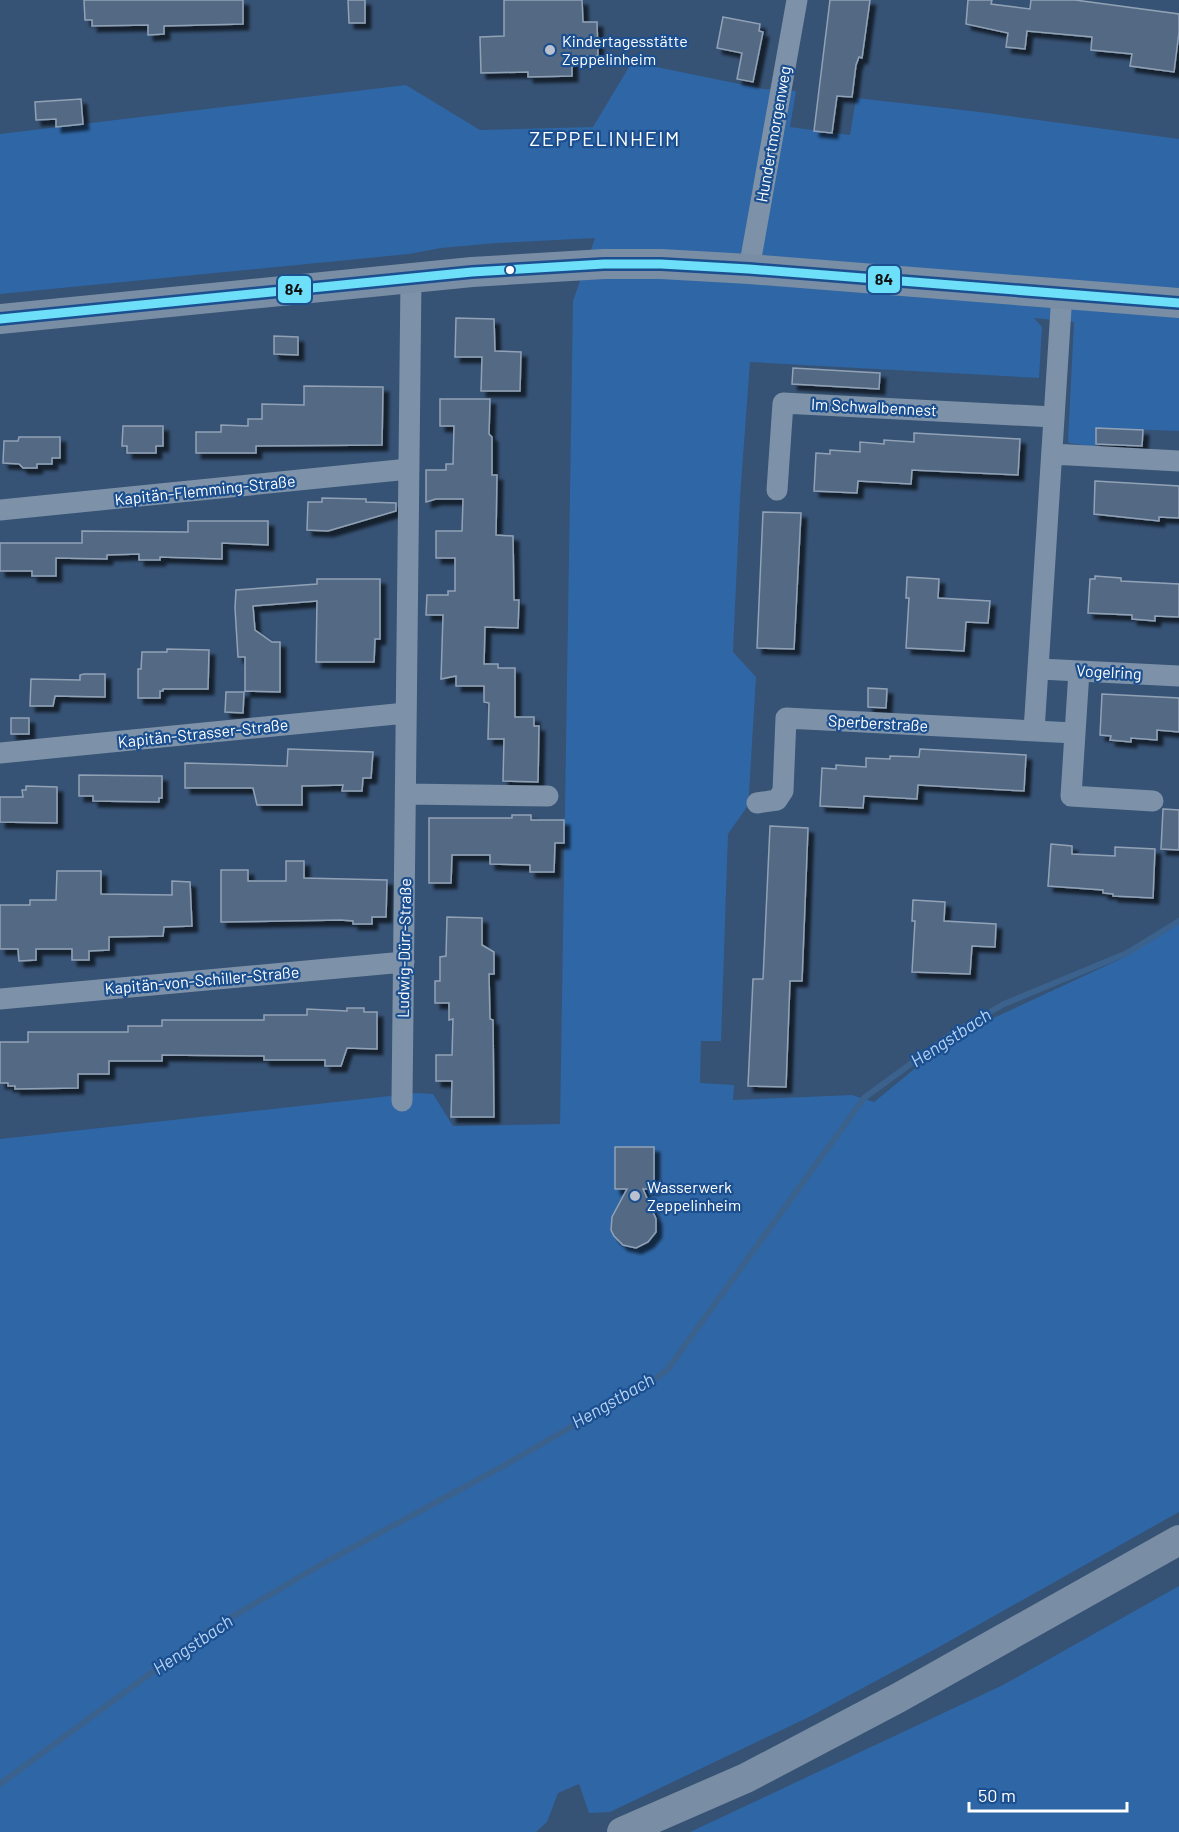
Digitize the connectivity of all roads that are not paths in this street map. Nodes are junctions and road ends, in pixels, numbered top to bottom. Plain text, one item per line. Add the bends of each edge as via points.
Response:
1 (797, 0) edge
2 (749, 269) junction
3 (411, 278) junction
4 (1062, 293) junction
5 (1179, 303) edge
6 (0, 319) edge
7 (1053, 417) junction
8 (1052, 454) junction
9 (1179, 461) edge
10 (409, 469) junction
11 (777, 490) dead end
12 (0, 510) edge
13 (1040, 669) junction
14 (1079, 671) junction
15 (1179, 676) edge
16 (406, 713) junction
17 (1034, 731) junction
18 (1074, 733) junction
19 (0, 753) edge
20 (406, 794) junction
21 (548, 796) dead end
22 (1153, 801) dead end
23 (757, 803) dead end
24 (405, 962) junction
25 (0, 999) edge
26 (402, 1101) dead end
27 (1179, 1540) edge
28 (622, 1832) edge

1 - 2 street, Hundertmorgenweg
2 - 3 street via 585,264
2 - 4 street
3 - 6 street
3 - 10 street, Ludwig-Dürr-Straße
4 - 5 street
4 - 7 street
7 - 8 street
7 - 11 street, Im Schwalbennest via 783,403
8 - 9 street
8 - 13 street
10 - 12 street, Kapitän-Flemming-Straße
10 - 16 street, Ludwig-Dürr-Straße
13 - 14 street, Vogelring
13 - 17 street
14 - 15 street, Vogelring
14 - 18 street
16 - 19 street, Kapitän-Strasser-Straße
16 - 20 street, Ludwig-Dürr-Straße
17 - 18 street, Sperberstraße
17 - 23 street, Sperberstraße via 786,718 783,791 777,800
18 - 22 street via 1071,796
20 - 21 street
20 - 24 street, Ludwig-Dürr-Straße
24 - 25 street, Kapitän-von-Schiller-Straße
24 - 26 street, Ludwig-Dürr-Straße
27 - 28 street via 898,1698 746,1778

